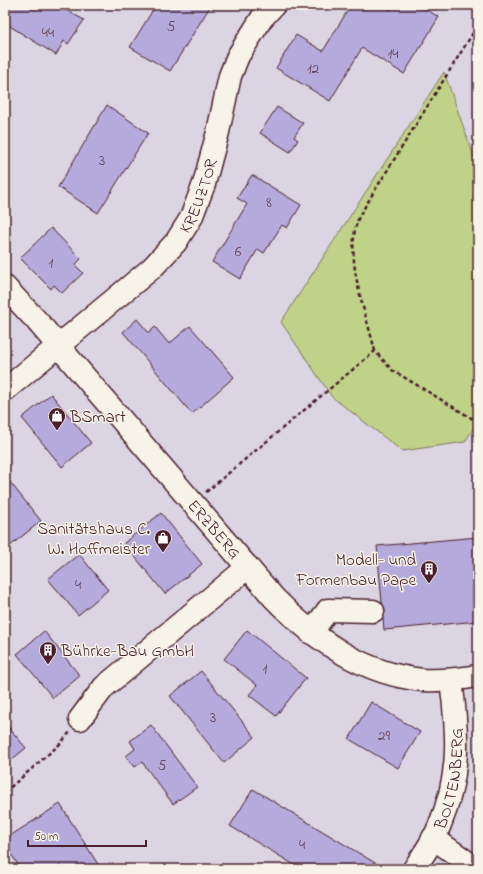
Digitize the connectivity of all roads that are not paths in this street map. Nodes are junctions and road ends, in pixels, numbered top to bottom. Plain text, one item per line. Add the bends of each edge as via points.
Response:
1 (274, 5) edge
2 (5, 287) edge
3 (59, 346) junction
4 (5, 390) edge
5 (248, 567) junction
6 (373, 611) dead end
7 (311, 633) junction
8 (478, 676) edge
9 (451, 680) junction
10 (80, 719) road end
11 (433, 838) junction
12 (414, 869) edge
13 (477, 869) edge

1 - 3 street, KREUZTOR via 262,18 238,56 230,76 204,184 191,218 176,242 152,268
2 - 3 street, ERZBERG
3 - 4 street, KREUZTOR
3 - 5 street, ERZBERG
5 - 7 street, ERZBERG via 294,619
5 - 10 street via 104,687
6 - 7 street via 328,610
7 - 9 street, ERZBERG via 358,662 385,672 425,680
8 - 9 street, ERZBERG
9 - 11 street, BOLTENBERG via 457,751 452,790
11 - 12 street, BOLTENBERG
11 - 13 street

